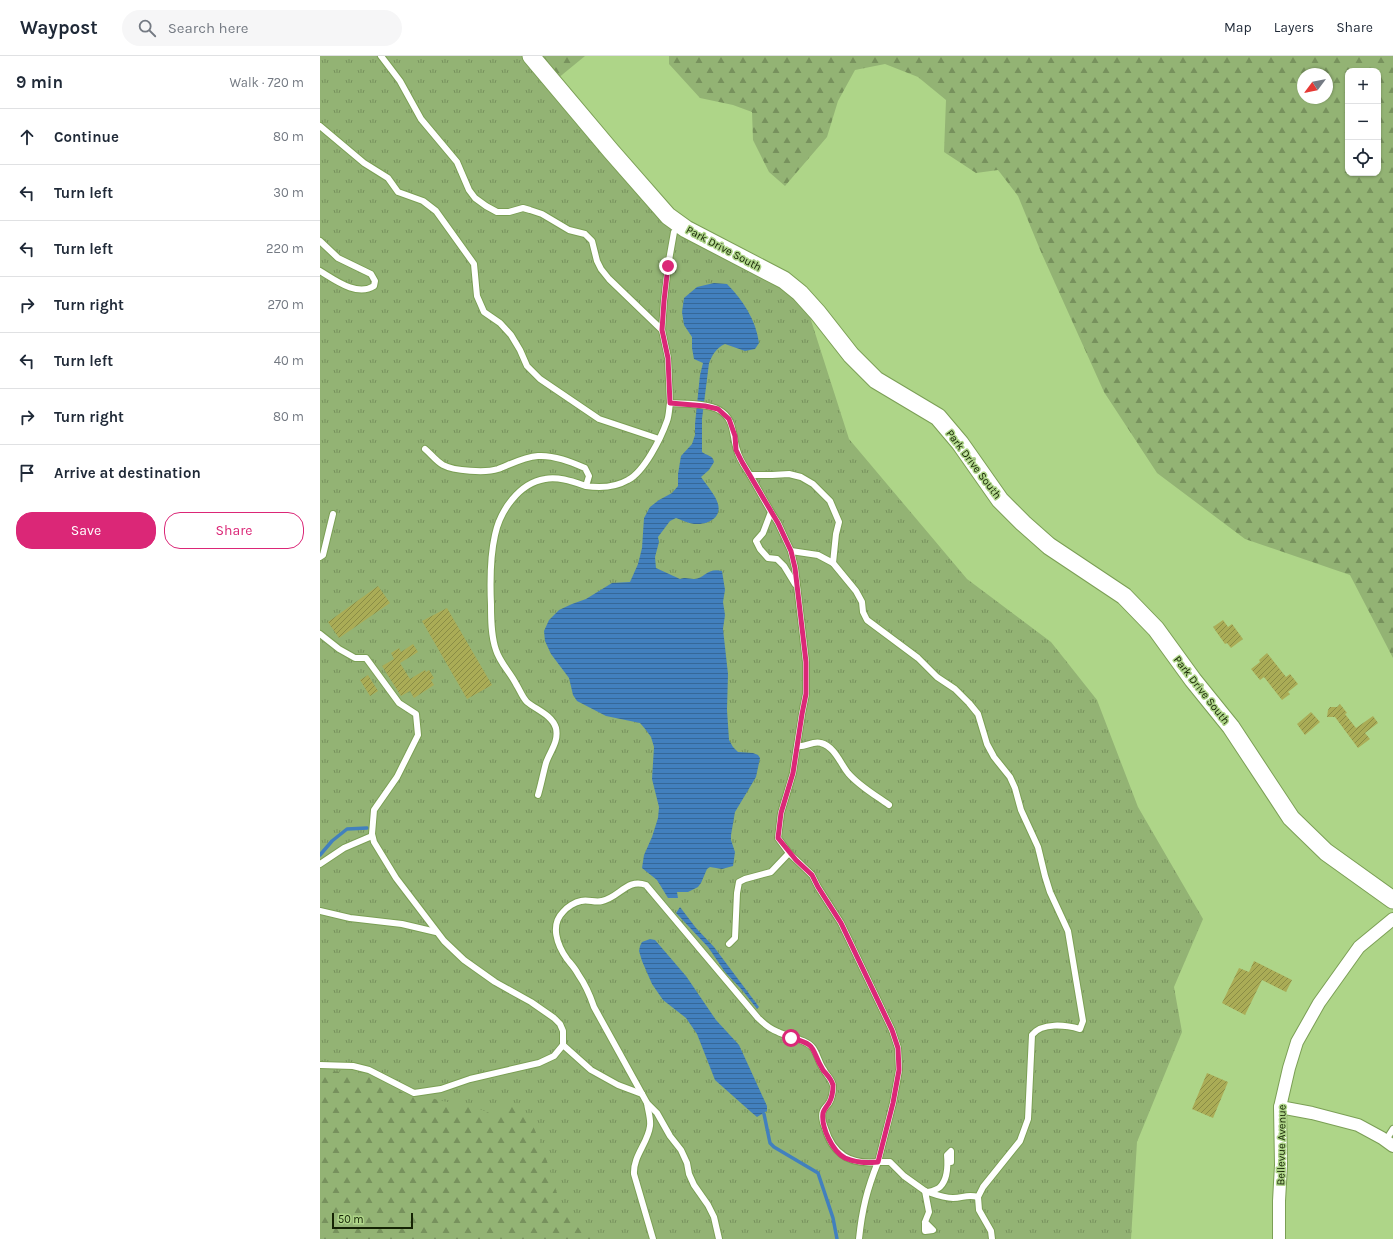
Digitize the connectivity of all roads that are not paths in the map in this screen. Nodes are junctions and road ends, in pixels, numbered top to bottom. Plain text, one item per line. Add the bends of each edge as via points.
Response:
1 (381, 56) edge
2 (531, 56) edge
3 (320, 126) edge
4 (674, 232) dead end
5 (320, 241) edge
6 (320, 271) edge
7 (662, 330) junction
8 (670, 403) junction
9 (659, 439) junction
10 (425, 448) dead end
11 (750, 475) junction
12 (586, 486) junction
13 (770, 512) junction
14 (333, 514) dead end
15 (791, 551) junction
16 (320, 557) edge
17 (833, 563) junction
18 (797, 587) junction
19 (320, 634) edge
20 (797, 746) junction
21 (538, 795) dead end
22 (889, 805) dead end
23 (372, 836) junction
24 (789, 852) junction
25 (320, 864) edge
26 (1393, 900) edge
27 (320, 911) edge
28 (1393, 919) edge
29 (436, 932) junction
30 (729, 944) dead end
31 (563, 1046) junction
32 (320, 1065) edge
33 (642, 1094) junction
34 (647, 1104) junction
35 (1280, 1107) junction
36 (1393, 1129) edge
37 (1389, 1143) edge
38 (878, 1162) junction
39 (951, 1162) dead end
40 (926, 1192) junction
41 (978, 1197) junction
42 (925, 1222) dead end
43 (653, 1239) edge
44 (719, 1239) edge
45 (859, 1239) edge
46 (992, 1239) edge
47 (1279, 1239) edge

1 - 7 lane via 400,81 421,119 457,162 475,198 497,212 523,208 542,214 570,230 586,234 592,241 601,269
2 - 26 street, Park Drive South via 668,216 686,229 784,280 800,293 850,355 876,380 938,417 960,443 1000,500 1023,523 1048,546 1124,596 1156,629 1231,727 1291,818 1326,852
3 - 9 lane via 364,163 388,178 398,192 423,201 436,211 474,264 477,296 484,312 500,323 511,335 527,366 540,379 599,419
4 - 7 lane
5 - 6 lane via 338,258 371,274 375,281 374,286 369,289 348,287
7 - 8 lane via 668,358
8 - 9 lane via 667,420
8 - 11 lane via 718,409 729,419 735,436 736,450
9 - 12 lane via 643,466 629,480 609,486
10 - 12 lane via 447,467 476,470 492,470 538,456 554,457 585,468 589,476
11 - 13 lane
11 - 17 lane via 801,476 830,501 839,522
12 - 21 lane via 552,478 535,482 515,496 495,534 490,589 496,651 522,695 549,717 556,729 556,741 547,761
13 - 15 lane
13 - 18 lane via 763,533 756,541 768,558 777,559 784,566
14 - 16 lane via 323,555
15 - 17 lane via 818,555
15 - 18 lane
17 - 41 lane via 856,591 868,620 955,688 978,714 987,744 1015,788 1021,810 1038,847 1050,892 1068,931 1083,1021 1080,1029 1053,1026 1036,1030 1032,1035 1027,1123 1020,1141
18 - 20 lane via 806,662 806,694
19 - 23 lane via 355,658 366,658 399,703 416,714 418,735 397,777 374,810
20 - 22 lane via 821,743 832,749 847,772 860,785
20 - 24 lane via 793,773 781,813 778,838
23 - 25 lane via 344,848
23 - 29 lane via 396,878
24 - 30 lane via 771,872 739,882 735,938
24 - 38 lane via 812,875 841,923 892,1030 898,1048 899,1070
27 - 29 lane
28 - 35 street, Bellevue Avenue via 1359,947 1311,1016 1297,1042
29 - 31 lane via 454,951 495,982 554,1018 563,1032
31 - 32 lane via 554,1056 539,1063 470,1079 441,1089 414,1093 369,1070 353,1066
31 - 33 lane via 591,1070 618,1085
33 - 34 lane
33 - 38 lane via 594,1007 588,990 566,958 555,928 557,917 576,903 608,900 631,884 639,882 650,889 767,1027 802,1040 814,1049 833,1085 830,1102 823,1111 823,1121 833,1146 844,1157 858,1163
34 - 43 lane via 650,1125 634,1170
34 - 44 lane via 657,1113 681,1150 694,1185 714,1217
35 - 37 street via 1358,1125
35 - 47 street, Bellevue Avenue
36 - 37 lane
38 - 40 lane via 890,1162
38 - 45 lane via 864,1202
39 - 40 lane via 951,1151 947,1155 946,1176 940,1187
40 - 41 lane via 953,1198 970,1195
40 - 42 lane via 929,1212
41 - 46 lane via 979,1210 991,1231

